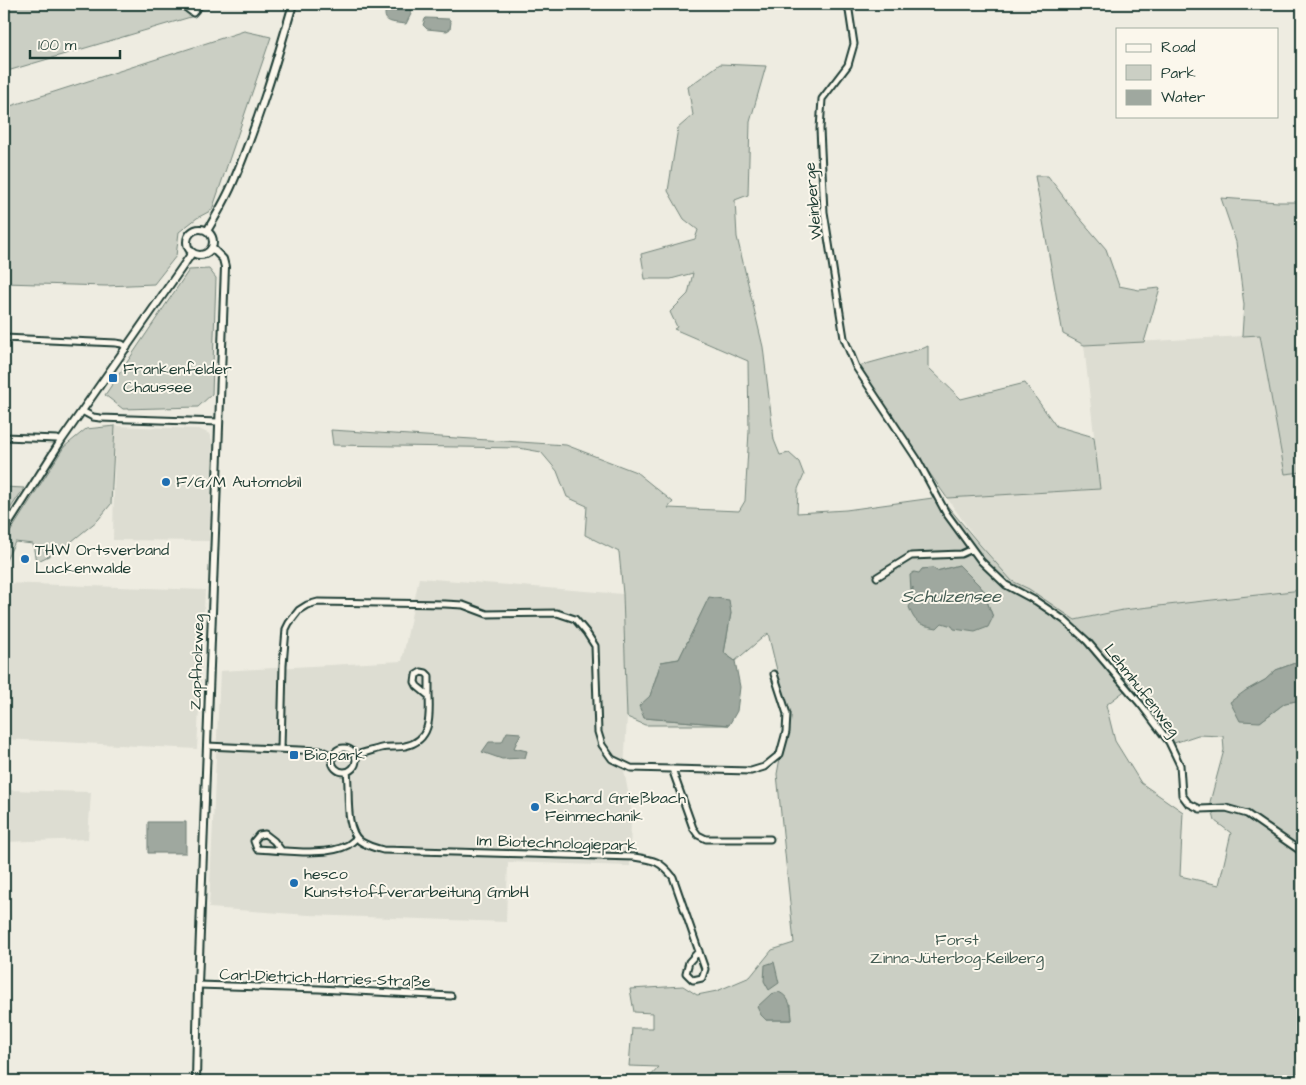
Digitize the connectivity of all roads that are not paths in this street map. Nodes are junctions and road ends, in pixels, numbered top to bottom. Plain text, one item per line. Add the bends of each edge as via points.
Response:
1 (181, 4) edge
2 (201, 4) edge
3 (293, 4) edge
4 (848, 4) edge
5 (207, 231) junction
6 (212, 248) junction
7 (192, 253) junction
8 (4, 338) edge
9 (127, 348) junction
10 (876, 396) joint
11 (82, 411) junction
12 (219, 422) junction
13 (4, 437) edge
14 (61, 442) junction
15 (4, 531) edge
16 (972, 549) junction
17 (877, 577) dead end
18 (774, 674) dead end
19 (429, 696) dead end
20 (207, 746) junction
21 (281, 749) junction
22 (355, 755) junction
23 (333, 756) junction
24 (672, 769) junction
25 (347, 772) junction
26 (357, 838) junction
27 (770, 839) dead end
28 (281, 850) junction
29 (1302, 852) edge
30 (699, 951) junction
31 (198, 985) junction
32 (451, 996) dead end
33 (196, 1081) edge

1 - 2 street via 193,13
3 - 5 street via 253,131 234,181
4 - 10 street, Weinberge via 854,44 848,65 822,99 820,129 824,212 844,338 856,367
5 - 6 street via 212,237
5 - 7 street via 194,230 188,237 187,246
6 - 7 street via 201,256
6 - 12 street, Zapfholzweg via 223,259 225,267
7 - 9 street
8 - 9 street via 116,343
9 - 11 street
10 - 16 street, Lehmhufenweg via 917,459 946,513
11 - 12 street via 100,418
11 - 14 street
12 - 20 street, Zapfholzweg
13 - 14 street via 57,439
14 - 15 street
16 - 17 street via 961,554 911,556
16 - 29 street, Lehmhufenweg via 1006,585 1064,620 1087,641 1169,742 1180,765 1182,795 1188,803 1200,809 1226,808 1248,814
18 - 24 street via 787,714 780,754 764,767 751,771
19 - 22 street via 428,726 416,743
20 - 21 street
20 - 31 street, Zapfholzweg
21 - 23 street via 322,751
21 - 24 street via 285,635 288,623 299,610 318,602 446,604 487,614 557,613 575,619 595,646 598,732 602,746 612,759 631,768
22 - 23 street via 342,749
22 - 25 street via 355,766
23 - 25 street via 334,767 340,772
24 - 27 street via 698,835 706,838
25 - 26 street via 351,828
26 - 28 street via 342,848 322,852
26 - 30 street, Im Biotechnologiepark via 383,850 648,859 664,866 673,877
28 - 28 street via 257,849 254,841 265,834
30 - 30 street, Im Biotechnologiepark via 705,969 702,978 692,980 686,972 689,962
31 - 32 street, Carl-Dietrich-Harries-Straße
31 - 33 street, Zapfholzweg

